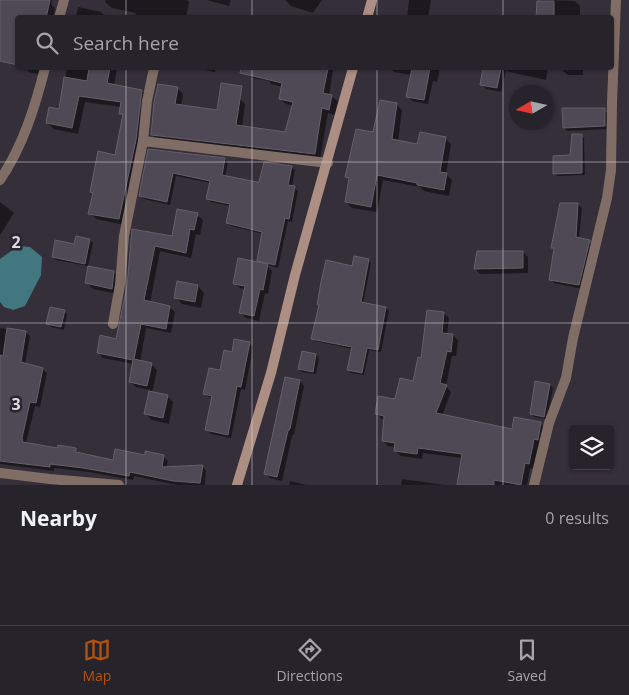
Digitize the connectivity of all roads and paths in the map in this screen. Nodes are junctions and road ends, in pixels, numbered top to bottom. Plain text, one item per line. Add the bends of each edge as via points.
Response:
1 (64, 0) edge
2 (372, 0) edge
3 (616, 0) edge
4 (60, 15) edge
5 (368, 15) edge
6 (614, 51) edge
7 (44, 70) edge
8 (154, 70) edge
9 (352, 70) edge
10 (613, 70) edge
11 (143, 141) junction
12 (328, 163) junction
13 (0, 180) edge
14 (113, 324) dead end
15 (0, 473) edge
16 (118, 485) edge
17 (237, 485) edge
18 (534, 485) edge

1 - 4 street
2 - 5 street
3 - 6 street
7 - 13 street via 34,108 12,162
8 - 11 street
9 - 12 street
10 - 18 street via 611,170 607,198 566,378 549,423
11 - 12 street
11 - 14 street via 124,236
12 - 17 street
15 - 16 street

